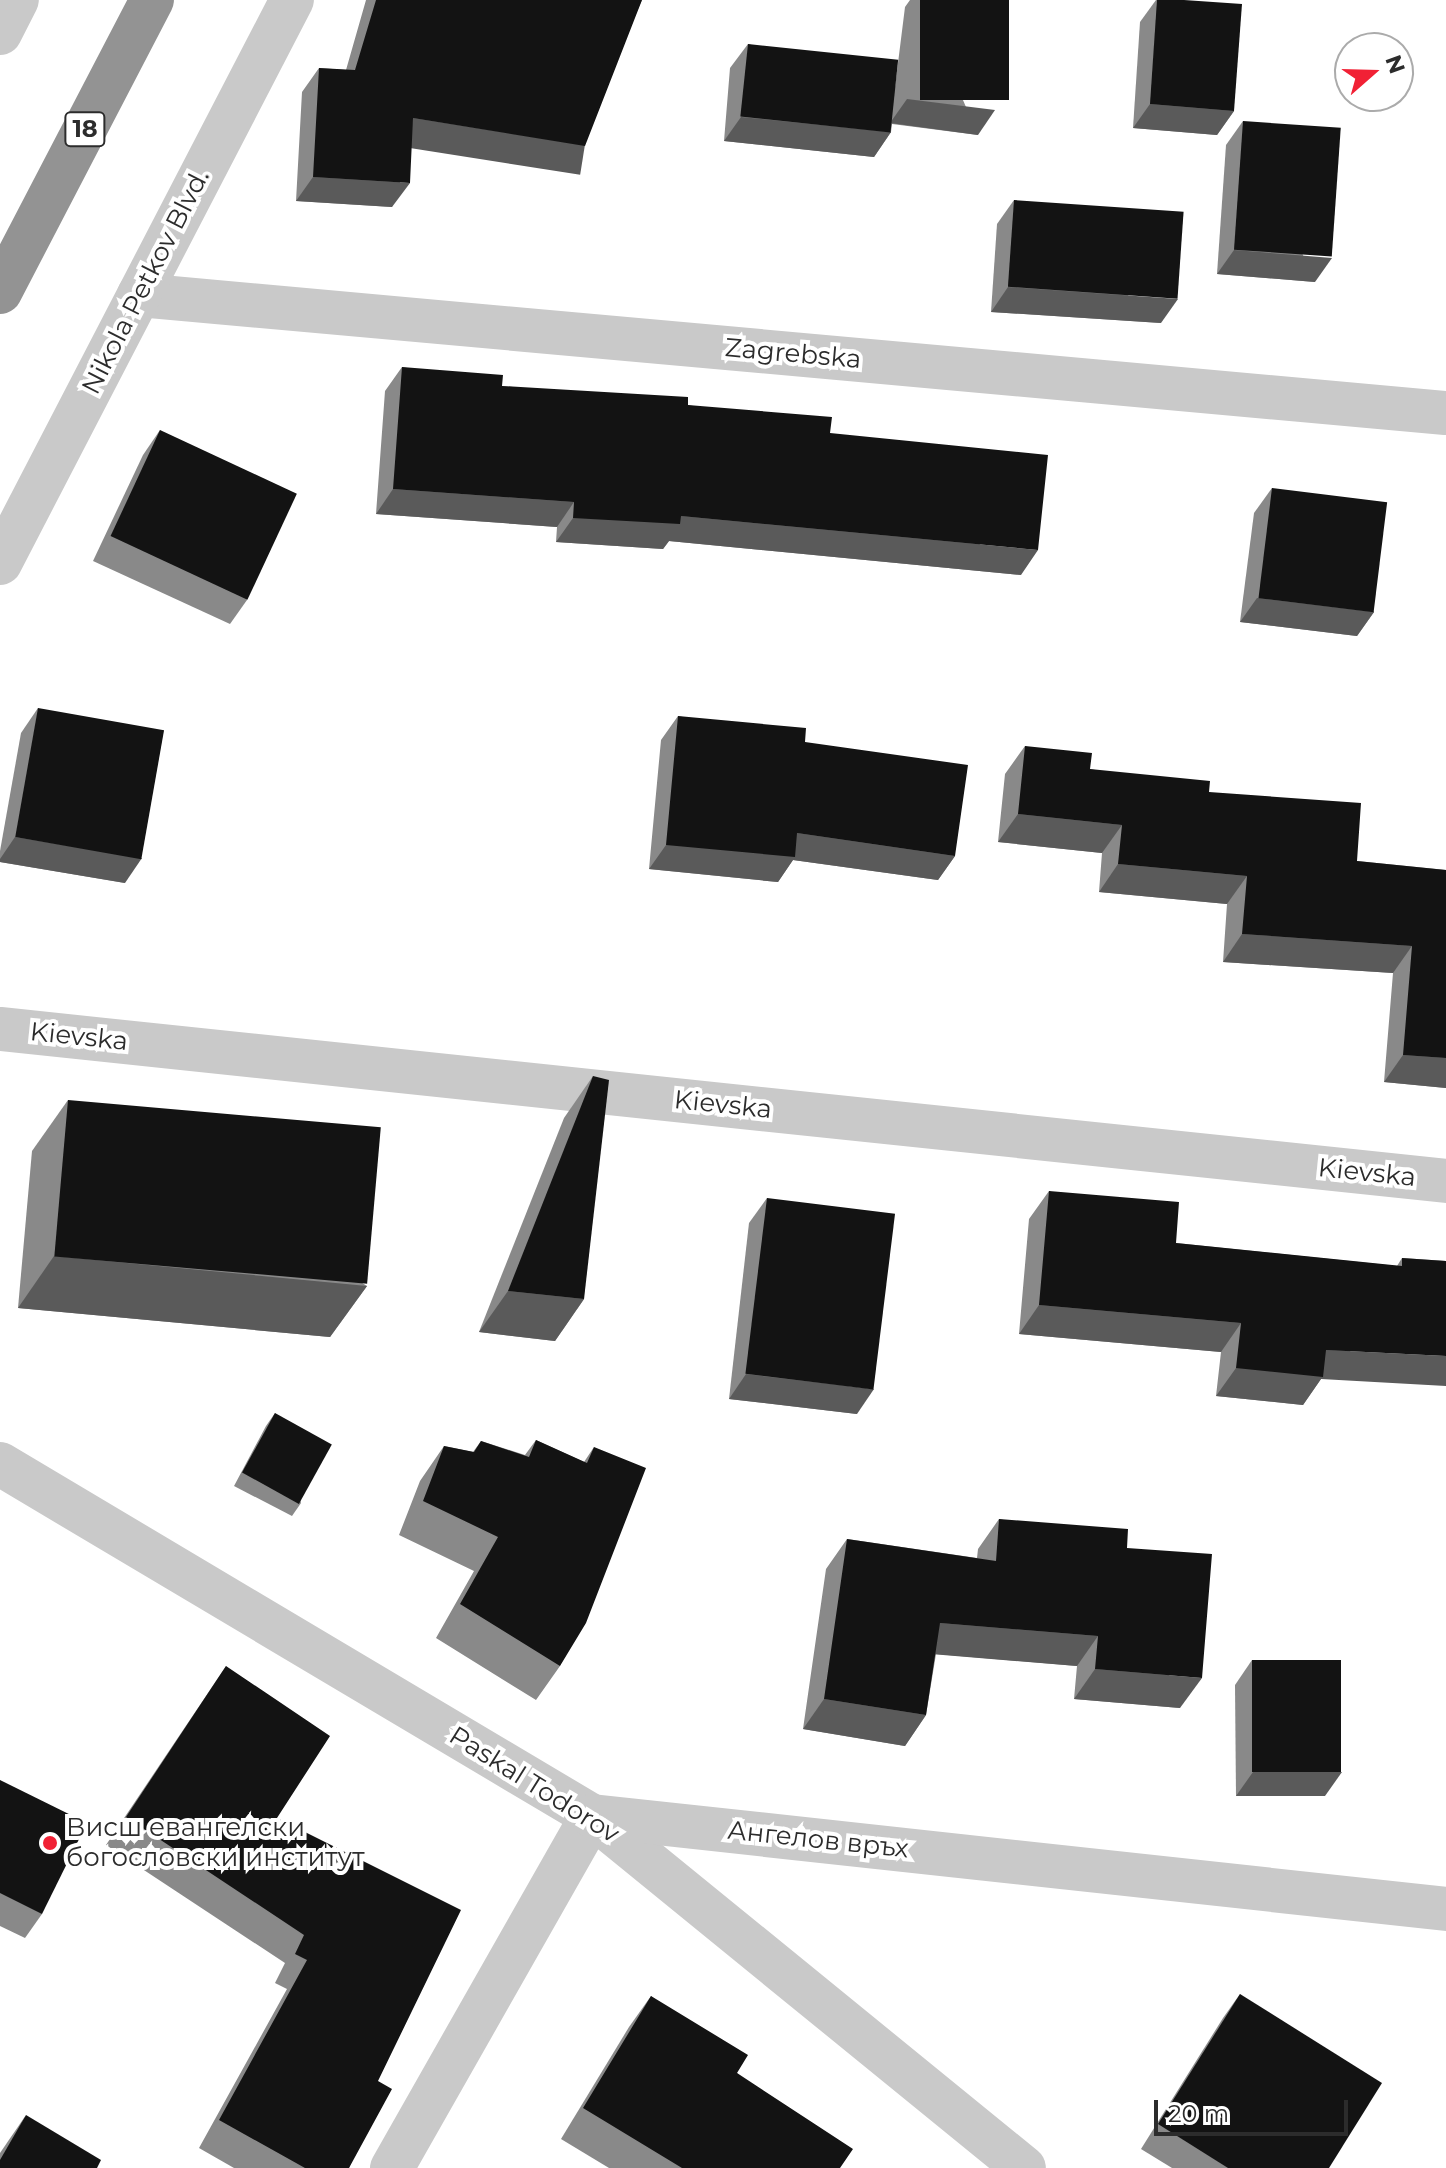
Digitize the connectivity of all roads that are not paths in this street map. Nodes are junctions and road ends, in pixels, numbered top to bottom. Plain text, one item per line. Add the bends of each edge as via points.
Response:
1 (17, 0) edge
2 (152, 0) edge
3 (292, 0) edge
4 (0, 33) edge
5 (0, 292) edge
6 (139, 295) junction
7 (1446, 413) edge
8 (0, 563) edge
9 (0, 1029) edge
10 (1446, 1181) edge
11 (0, 1464) edge
12 (592, 1816) junction
13 (1446, 1909) edge
14 (392, 2168) edge
15 (1024, 2168) edge

1 - 4 street
2 - 5 highway, 18
3 - 6 street, Nikola Petkov Blvd.
6 - 7 street, Zagrebska
6 - 8 street, Nikola Petkov Blvd.
9 - 10 street, Kievska
11 - 12 street, Paskal Todorov
12 - 13 street, Ангелов връх
12 - 14 street
12 - 15 street, Paskal Todorov

